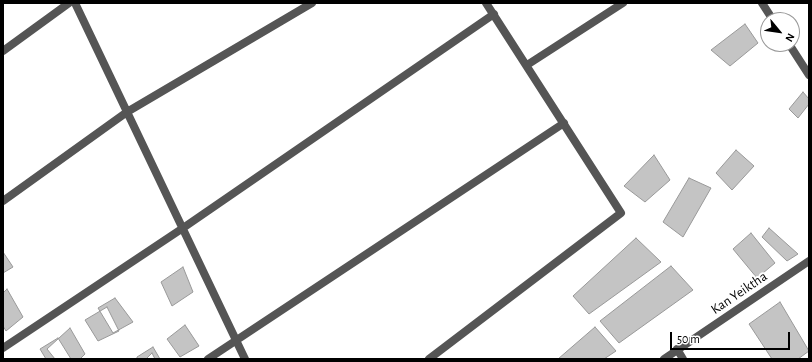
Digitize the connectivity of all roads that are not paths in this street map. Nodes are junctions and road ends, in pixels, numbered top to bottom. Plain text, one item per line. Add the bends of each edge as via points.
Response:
1 (69, 3) edge
2 (75, 3) edge
3 (312, 3) edge
4 (486, 3) edge
5 (623, 3) edge
6 (762, 3) edge
7 (768, 12) edge
8 (494, 14) junction
9 (3, 51) edge
10 (794, 52) edge
11 (527, 65) junction
12 (809, 75) edge
13 (127, 112) junction
14 (564, 123) junction
15 (3, 201) edge
16 (183, 228) junction
17 (809, 261) edge
18 (236, 340) junction
19 (3, 348) edge
20 (678, 350) junction
21 (208, 359) edge
22 (245, 359) edge
23 (429, 359) edge
24 (664, 359) edge
25 (683, 359) edge

1 - 9 street
2 - 13 street
3 - 13 street
4 - 8 street
5 - 11 street
6 - 7 street
8 - 11 street
8 - 16 street
10 - 12 street
11 - 14 street
13 - 15 street
13 - 16 street
14 - 18 street
14 - 23 street via 621,212
16 - 18 street
16 - 19 street
17 - 20 street, Kan Yeiktha
18 - 21 street
18 - 22 street
20 - 24 street, Kan Yeiktha
20 - 25 street

